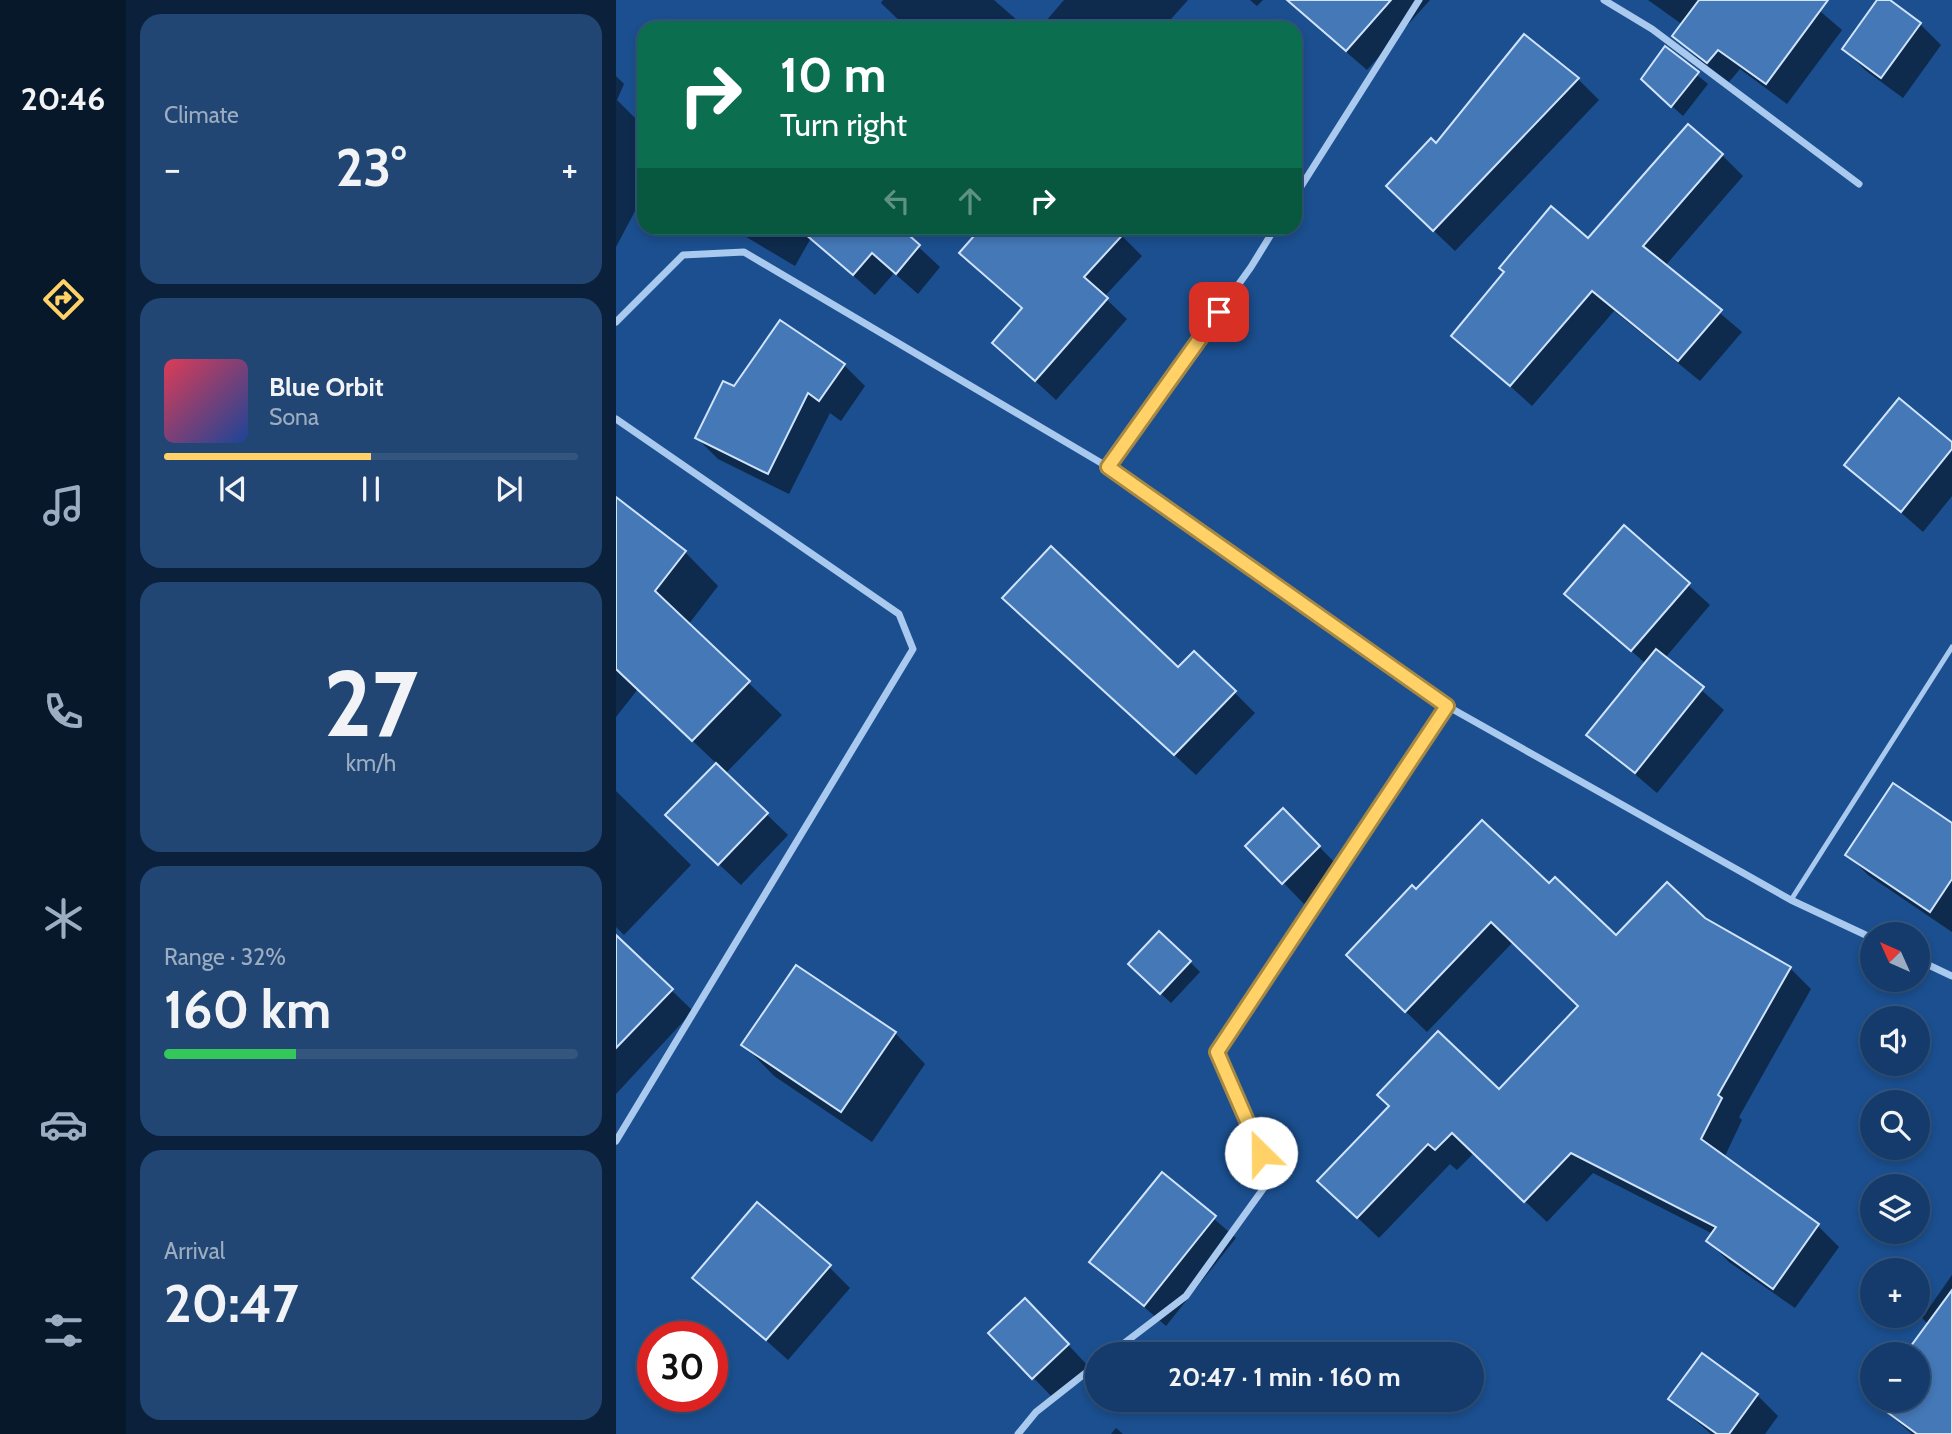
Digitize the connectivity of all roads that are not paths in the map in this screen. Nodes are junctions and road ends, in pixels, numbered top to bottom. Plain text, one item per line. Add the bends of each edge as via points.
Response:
1 (1419, 0) edge
2 (1604, 0) edge
3 (1302, 184) edge
4 (1859, 184) dead end
5 (1271, 235) edge
6 (616, 322) edge
7 (616, 419) edge
8 (1108, 467) junction
9 (1952, 647) edge
10 (1447, 706) junction
11 (1791, 900) junction
12 (1860, 932) edge
13 (1930, 966) edge
14 (1952, 976) edge
15 (616, 1141) edge
16 (1126, 1342) edge
17 (1085, 1373) edge
18 (1018, 1434) edge

1 - 3 street
2 - 4 street via 1652,29
5 - 8 street
6 - 8 street via 683,256 744,252
7 - 15 street via 899,614 914,649
8 - 10 street
9 - 11 lane
10 - 11 street
10 - 16 street via 1217,1052 1272,1178 1186,1297
11 - 12 street
13 - 14 street
17 - 18 street via 1036,1412

